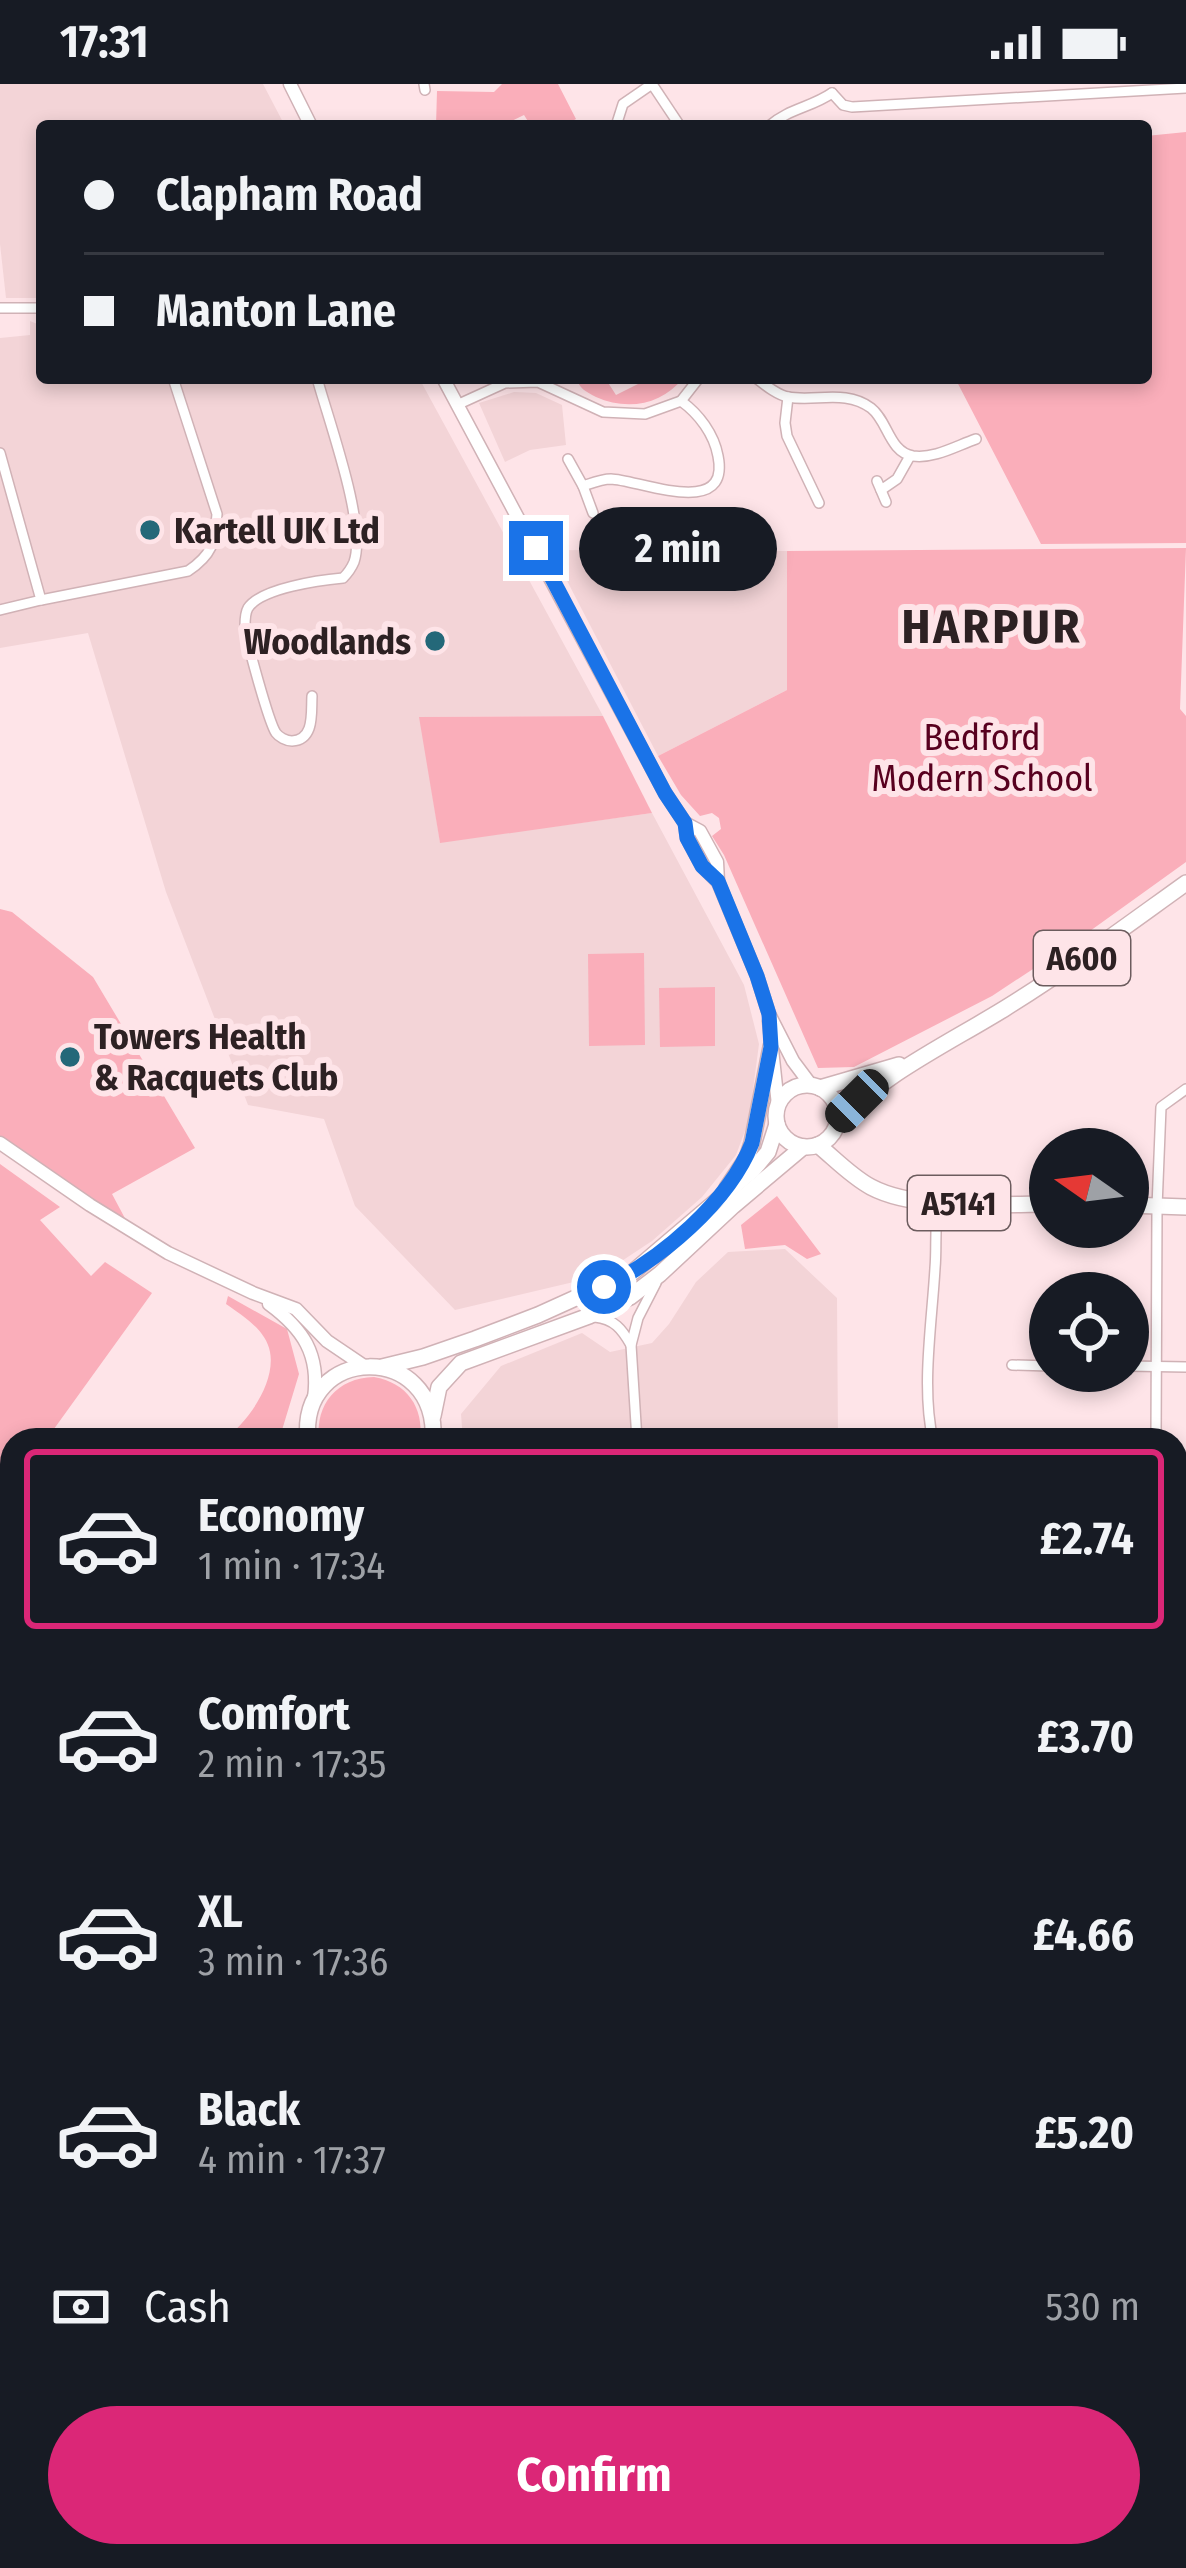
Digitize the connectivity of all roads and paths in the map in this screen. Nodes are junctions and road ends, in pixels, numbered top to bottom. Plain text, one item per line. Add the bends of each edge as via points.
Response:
1 (290, 84) edge
2 (652, 84) edge
3 (1186, 88) edge
4 (835, 89) edge
5 (308, 120) edge
6 (618, 120) edge
7 (676, 120) edge
8 (777, 120) edge
9 (0, 308) edge
10 (36, 308) edge
11 (175, 384) edge
12 (319, 384) edge
13 (446, 384) edge
14 (503, 384) edge
15 (544, 384) edge
16 (565, 384) edge
17 (695, 384) edge
18 (766, 384) edge
19 (561, 390) junction
20 (788, 397) junction
21 (682, 401) junction
22 (459, 404) junction
23 (976, 439) dead end
24 (910, 456) junction
25 (1, 459) edge
26 (568, 459) dead end
27 (584, 487) junction
28 (813, 490) junction
29 (800, 493) dead end
30 (886, 502) dead end
31 (819, 503) dead end
32 (593, 513) dead end
33 (41, 600) junction
34 (0, 610) edge
35 (312, 696) dead end
36 (1186, 883) edge
37 (769, 1014) junction
38 (771, 1047) junction
39 (914, 1061) junction
40 (815, 1087) junction
41 (1186, 1089) edge
42 (778, 1105) junction
43 (777, 1124) junction
44 (836, 1126) junction
45 (0, 1143) edge
46 (811, 1146) junction
47 (844, 1166) junction
48 (722, 1196) junction
49 (939, 1202) junction
50 (1029, 1204) edge
51 (1149, 1206) edge
52 (1157, 1207) junction
53 (1186, 1207) edge
54 (660, 1274) junction
55 (253, 1293) junction
56 (613, 1306) junction
57 (538, 1315) junction
58 (589, 1316) junction
59 (635, 1328) junction
60 (632, 1345) junction
61 (1012, 1365) dead end
62 (1029, 1365) edge
63 (364, 1366) junction
64 (382, 1367) junction
65 (1149, 1367) edge
66 (1156, 1367) junction
67 (1186, 1367) edge
68 (314, 1400) junction
69 (433, 1416) junction
70 (306, 1428) edge
71 (433, 1428) edge
72 (636, 1428) edge
73 (932, 1428) edge
74 (1156, 1428) edge

1 - 5 street
2 - 6 street via 623,104
2 - 7 street
3 - 4 street via 852,106
4 - 8 street
9 - 10 street
11 - 33 street via 217,514 205,560 188,571
12 - 35 street via 354,512 353,566 343,578 259,598 244,620 276,734 303,737
13 - 22 street
14 - 22 street
15 - 19 street
16 - 19 street
17 - 21 street
18 - 20 street
19 - 21 street via 625,415
20 - 24 street via 870,407
20 - 28 street via 787,436
21 - 27 street via 718,452 711,485 690,493 611,479
22 - 37 street via 702,866 718,881
23 - 24 street
24 - 30 street via 897,479 879,486
25 - 33 street
26 - 27 street
27 - 32 street
28 - 29 street
28 - 31 street
33 - 34 street
36 - 39 main road, A600 via 1076,963
37 - 38 street
37 - 40 street
38 - 42 street
38 - 48 main road via 752,1143
39 - 40 main road, A600
39 - 44 main road, A600
40 - 42 main road, A600 via 794,1088
40 - 44 main road via 833,1100
41 - 52 street via 1161,1107
42 - 43 main road
43 - 46 main road via 787,1141
43 - 48 main road via 764,1158
44 - 46 main road, A600
44 - 47 main road
45 - 55 street via 135,1234
46 - 47 main road, A5141
46 - 54 main road, A600
47 - 49 main road, A5141 via 902,1200
48 - 57 main road via 633,1272
49 - 50 main road, A5141
49 - 73 street
51 - 52 main road
52 - 53 main road
52 - 66 street
54 - 56 main road, A600
54 - 59 street
55 - 63 street via 296,1309
55 - 68 street via 308,1346
56 - 57 main road
56 - 58 main road, A600
56 - 59 street
57 - 64 main road
58 - 60 street via 615,1323
58 - 69 main road, A600 via 461,1363 439,1387
59 - 60 street
60 - 72 street
61 - 62 street
63 - 64 main road
63 - 68 main road via 340,1373
64 - 69 main road via 415,1384
65 - 66 street
66 - 67 street
66 - 74 street
68 - 70 main road
69 - 71 main road

